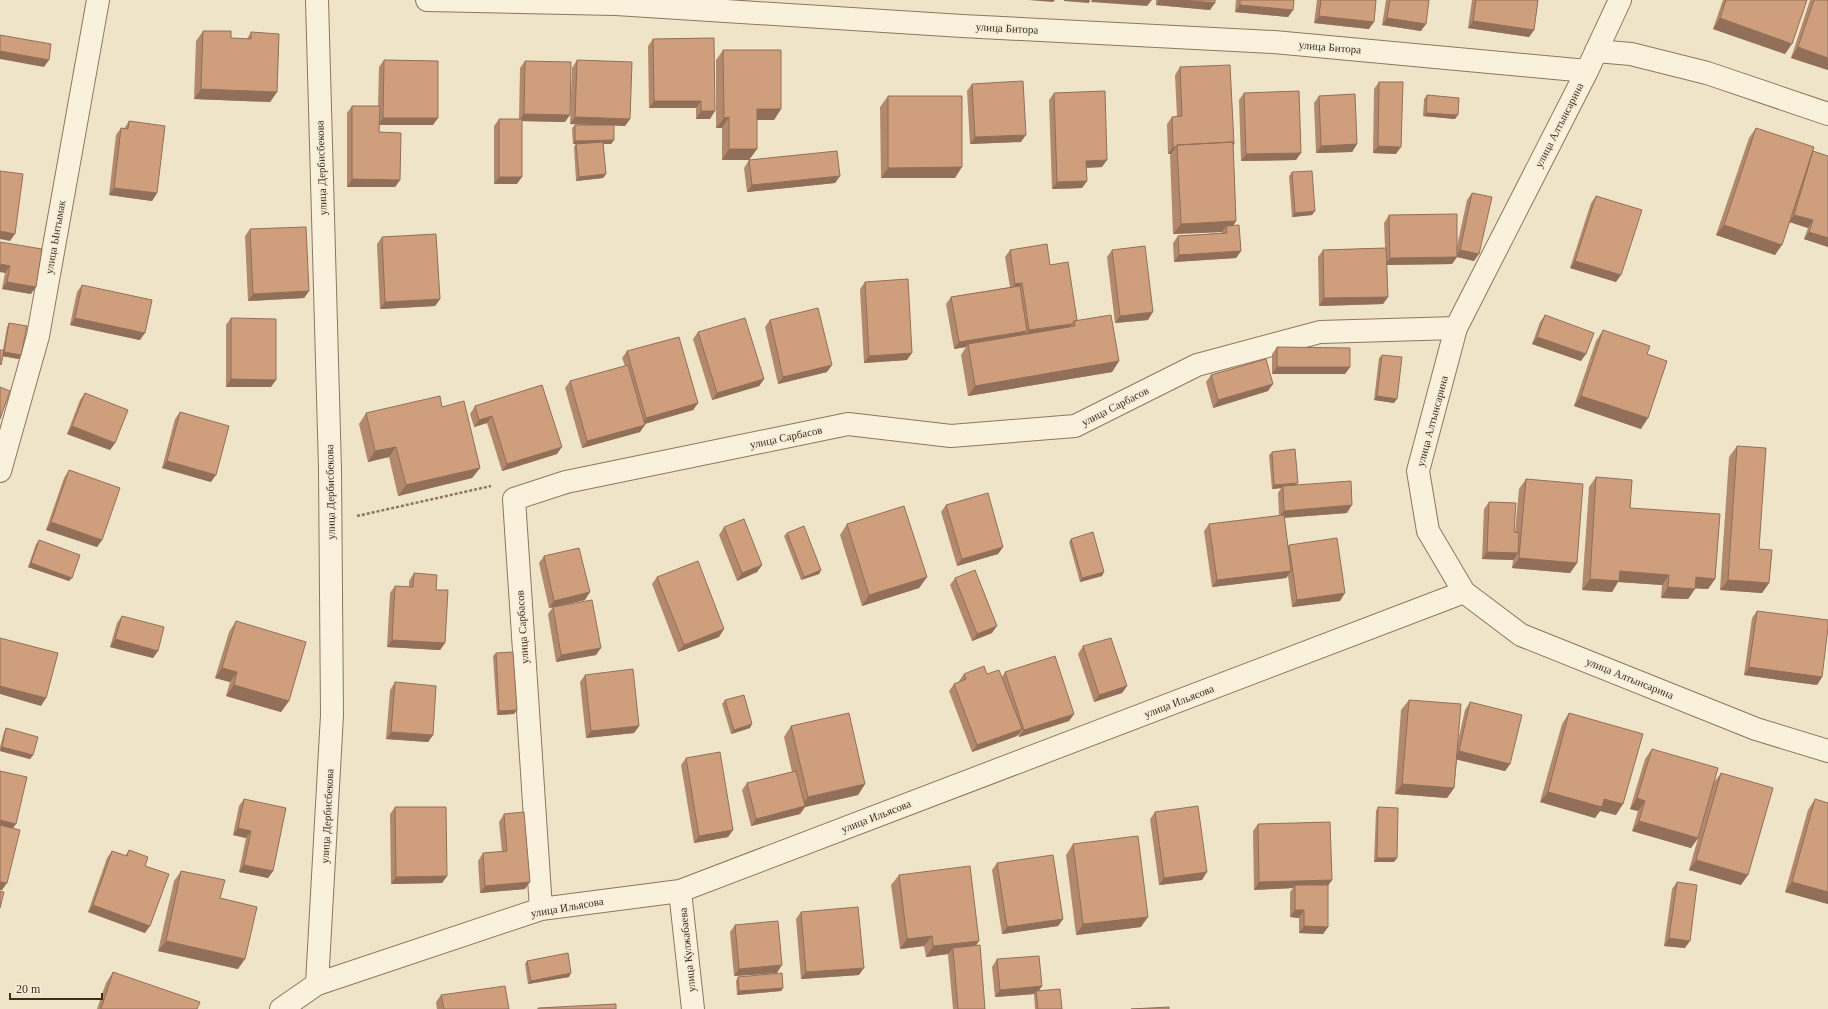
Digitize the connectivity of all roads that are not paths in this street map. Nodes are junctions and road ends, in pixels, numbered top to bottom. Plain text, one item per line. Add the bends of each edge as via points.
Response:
1 (98, 0) edge
2 (317, 0) edge
3 (427, 0) edge
4 (1620, 0) edge
5 (1596, 51) junction
6 (1586, 71) junction
7 (1828, 114) edge
8 (1456, 328) junction
9 (0, 471) edge
10 (1464, 592) junction
11 (1828, 751) edge
12 (680, 891) junction
13 (541, 909) junction
14 (317, 984) junction
15 (281, 1009) edge
16 (693, 1009) edge

1 - 9 street, улица Ынтымак via 38,336
2 - 14 street, улица Дербисбекова via 331,522 332,714
3 - 6 street, улица Битора via 616,4 962,26 1274,42
4 - 5 street, улица Алтынсарина
5 - 6 street, улица Алтынсарина
5 - 7 street via 1631,54 1707,73
6 - 8 street, улица Алтынсарина
8 - 10 street, улица Алтынсарина via 1418,471 1428,531
8 - 13 street, улица Сарбасов via 1320,332 1196,365 1075,426 951,436 848,424 566,482 514,499
10 - 11 street, улица Алтынсарина via 1521,635 1756,729
10 - 12 street, улица Ильясова
12 - 13 street, улица Ильясова
12 - 16 street, улица Кулжабаева
13 - 14 street, улица Ильясова
14 - 15 street, улица Ильясова

